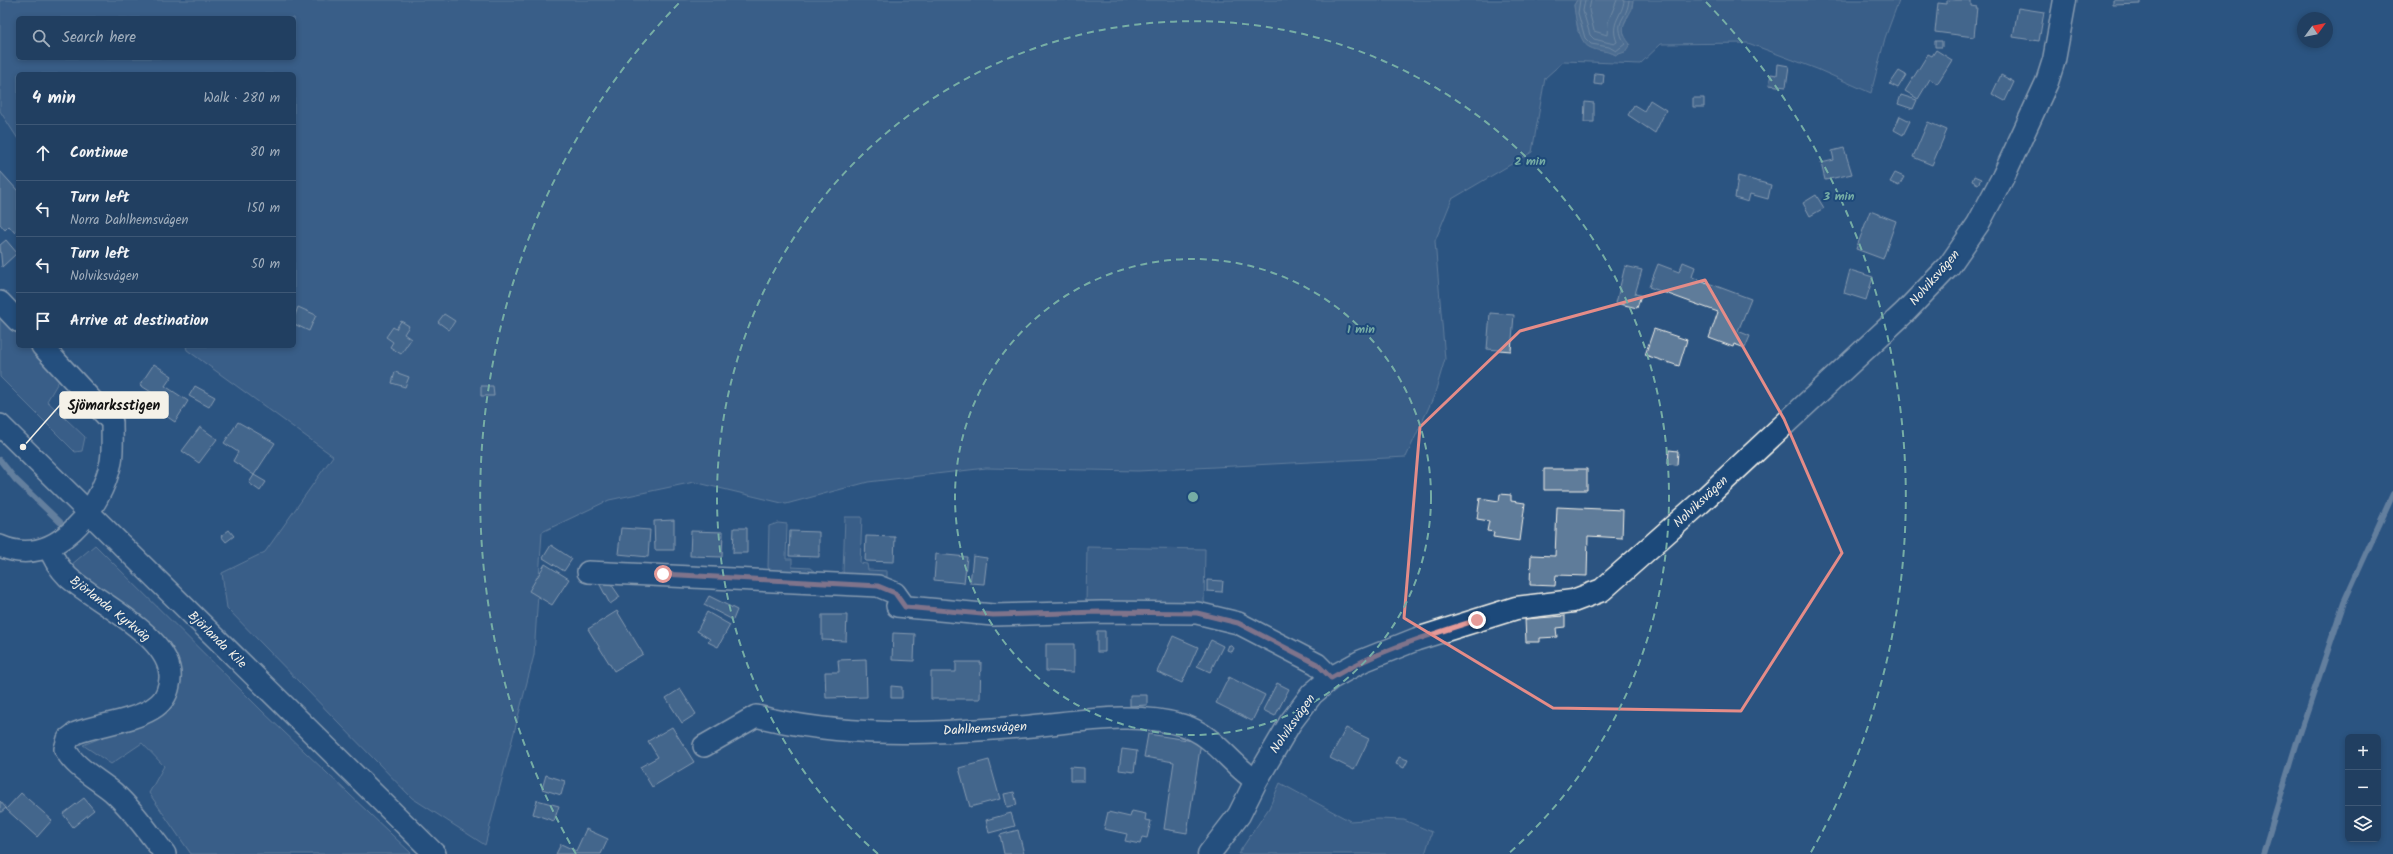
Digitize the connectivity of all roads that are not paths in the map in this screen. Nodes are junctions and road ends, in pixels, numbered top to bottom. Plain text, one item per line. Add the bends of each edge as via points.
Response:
1 (2065, 0) edge
2 (0, 302) edge
3 (16, 319) edge
4 (44, 348) edge
5 (0, 425) edge
6 (88, 515) junction
7 (0, 546) edge
8 (48, 547) junction
9 (588, 572) dead end
10 (1331, 678) junction
11 (704, 746) dead end
12 (1256, 781) junction
13 (164, 854) edge
14 (435, 854) edge
15 (1209, 854) edge

1 - 10 street, Nolviksvägen via 2054,60 2026,131 1978,224 1949,266 1905,312 1700,504 1613,581 1591,596 1573,601 1516,608 1477,620 1388,650
2 - 3 street
4 - 6 street via 112,422 111,461
5 - 6 street, Björlanda Kile
6 - 8 street via 63,538
6 - 14 street, Björlanda Kile
7 - 8 street via 23,551
8 - 13 street, Björlanda Kyrkväg via 58,566 69,578 143,632 161,650 167,662 171,678 163,701 151,710 76,733 68,739 65,749 76,764 134,813
9 - 10 street via 878,586 895,593 901,607 993,615 1197,613 1238,623 1317,664
10 - 12 street, Nolviksvägen via 1312,694 1290,724
11 - 12 street, Dahlhemsvägen via 756,716 851,732 934,732 1142,719 1183,725 1210,739 1244,773
12 - 15 street, Nolviksvägen via 1239,814

